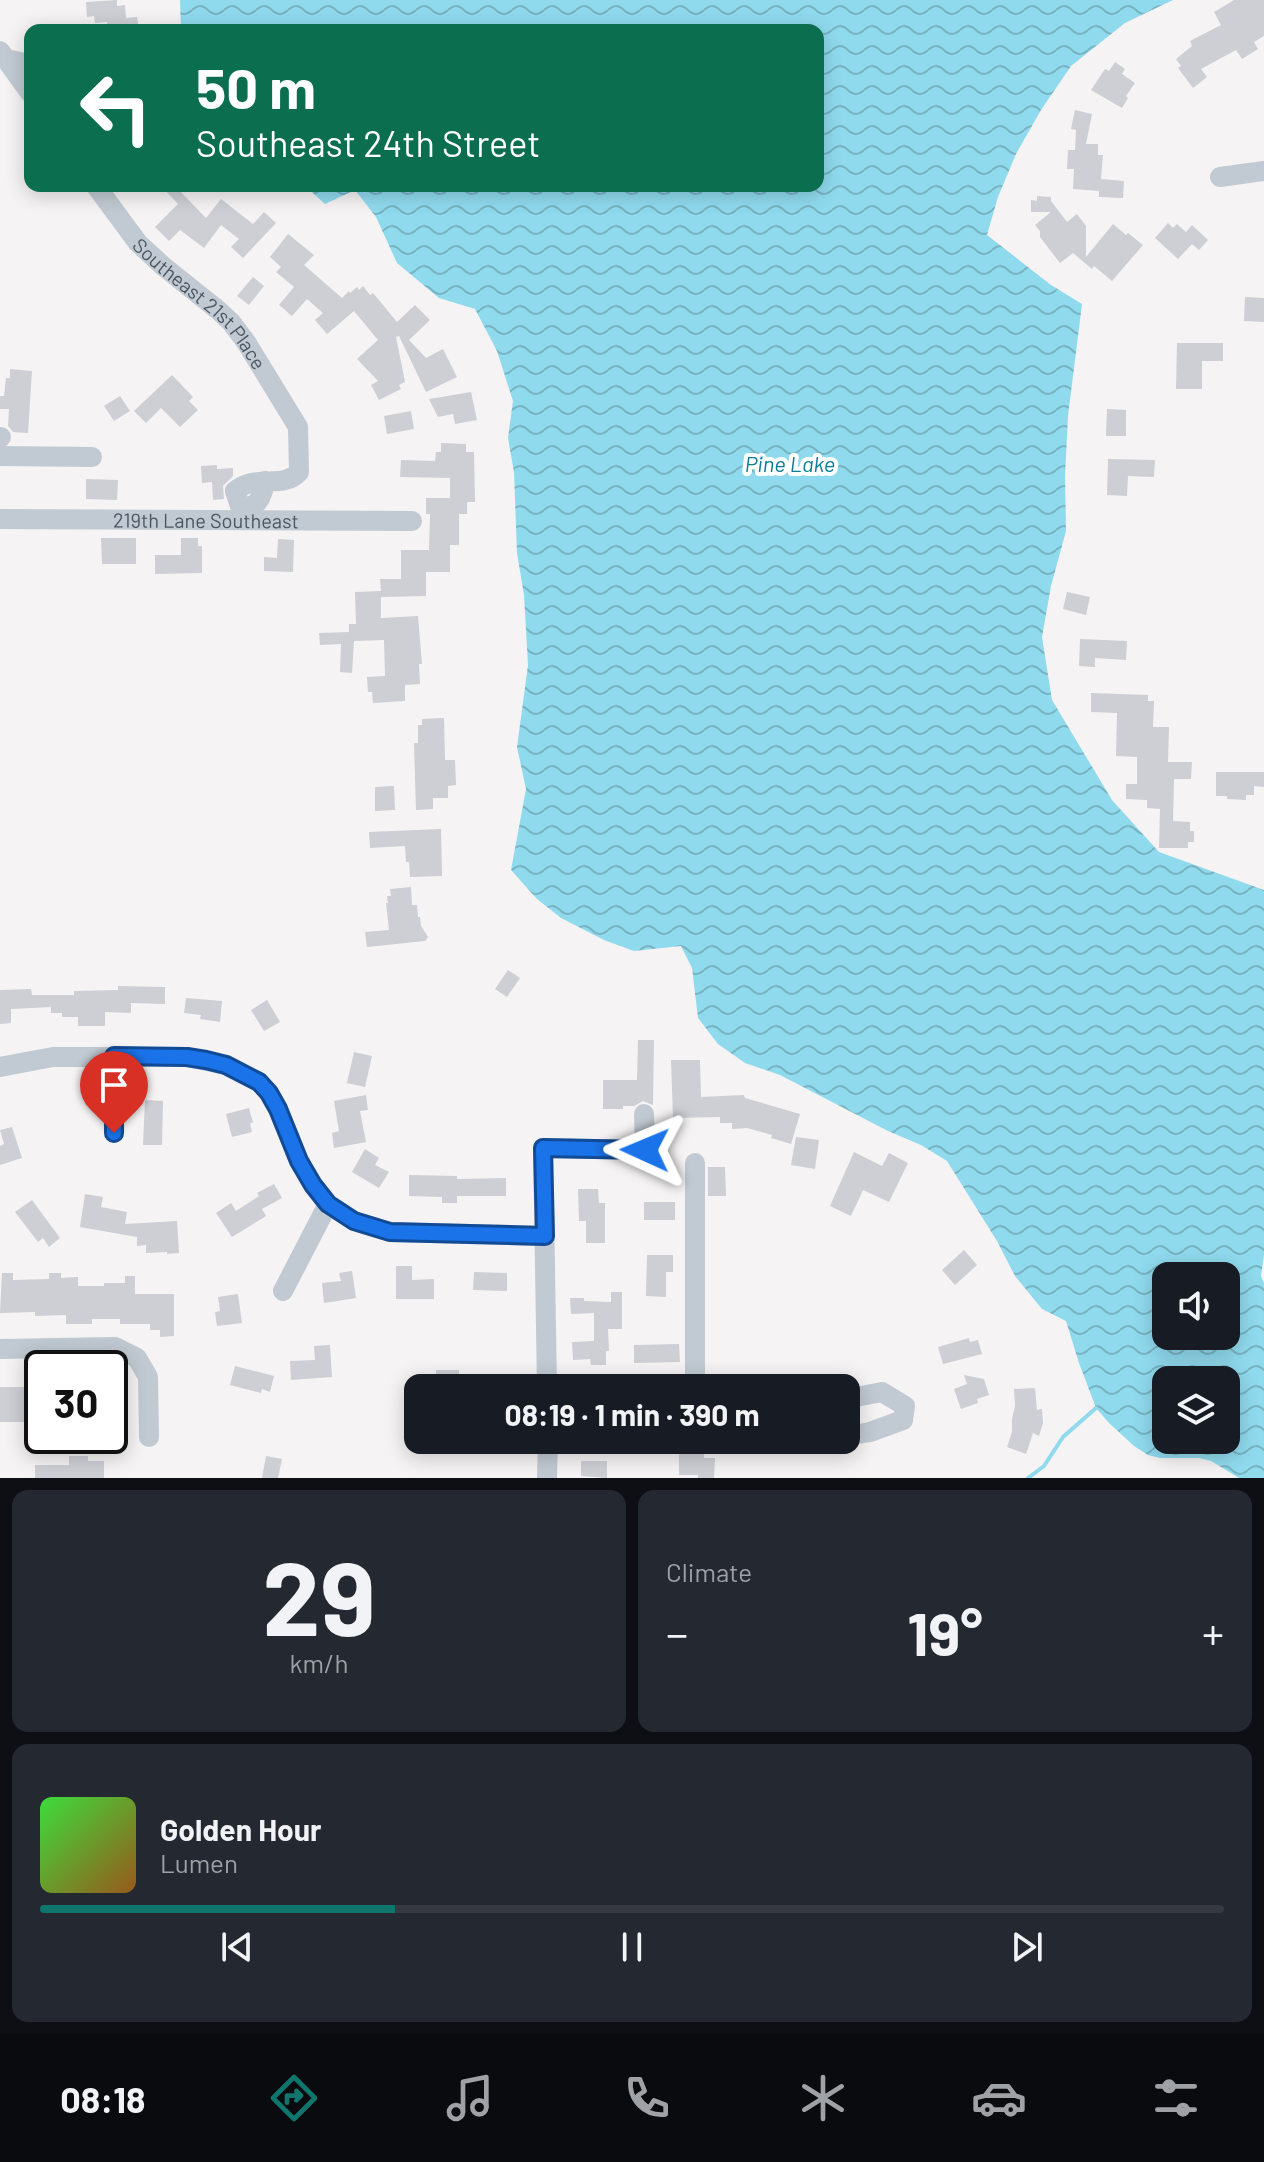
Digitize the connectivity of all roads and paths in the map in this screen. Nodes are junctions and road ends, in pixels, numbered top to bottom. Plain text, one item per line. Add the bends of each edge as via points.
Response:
1 (16, 57) edge
2 (24, 78) edge
3 (1264, 171) edge
4 (1220, 177) dead end
5 (100, 192) edge
6 (0, 456) edge
7 (92, 457) dead end
8 (265, 481) dead end
9 (0, 519) edge
10 (412, 521) dead end
11 (114, 1056) junction
12 (0, 1067) edge
13 (644, 1114) dead end
14 (114, 1133) dead end
15 (695, 1163) dead end
16 (328, 1204) junction
17 (545, 1236) junction
18 (283, 1291) dead end
19 (0, 1349) edge
20 (547, 1374) edge
21 (695, 1374) edge
22 (860, 1396) edge
23 (860, 1434) edge
24 (149, 1437) dead end
25 (548, 1454) edge
26 (547, 1478) edge

1 - 2 street
3 - 4 street
5 - 8 street, Southeast 21st Place via 138,243 231,322 298,427 299,472 285,481
6 - 7 street
9 - 10 street, 219th Lane Southeast
11 - 12 street via 53,1057
11 - 14 street
11 - 16 street via 206,1060 259,1082 278,1109 299,1161
13 - 17 street via 645,1150 543,1148
15 - 21 street
16 - 17 street via 354,1221 390,1232
16 - 18 street
17 - 20 street
19 - 24 street via 115,1347 137,1358 148,1377
22 - 23 street via 882,1392 905,1406 903,1420
25 - 26 street

